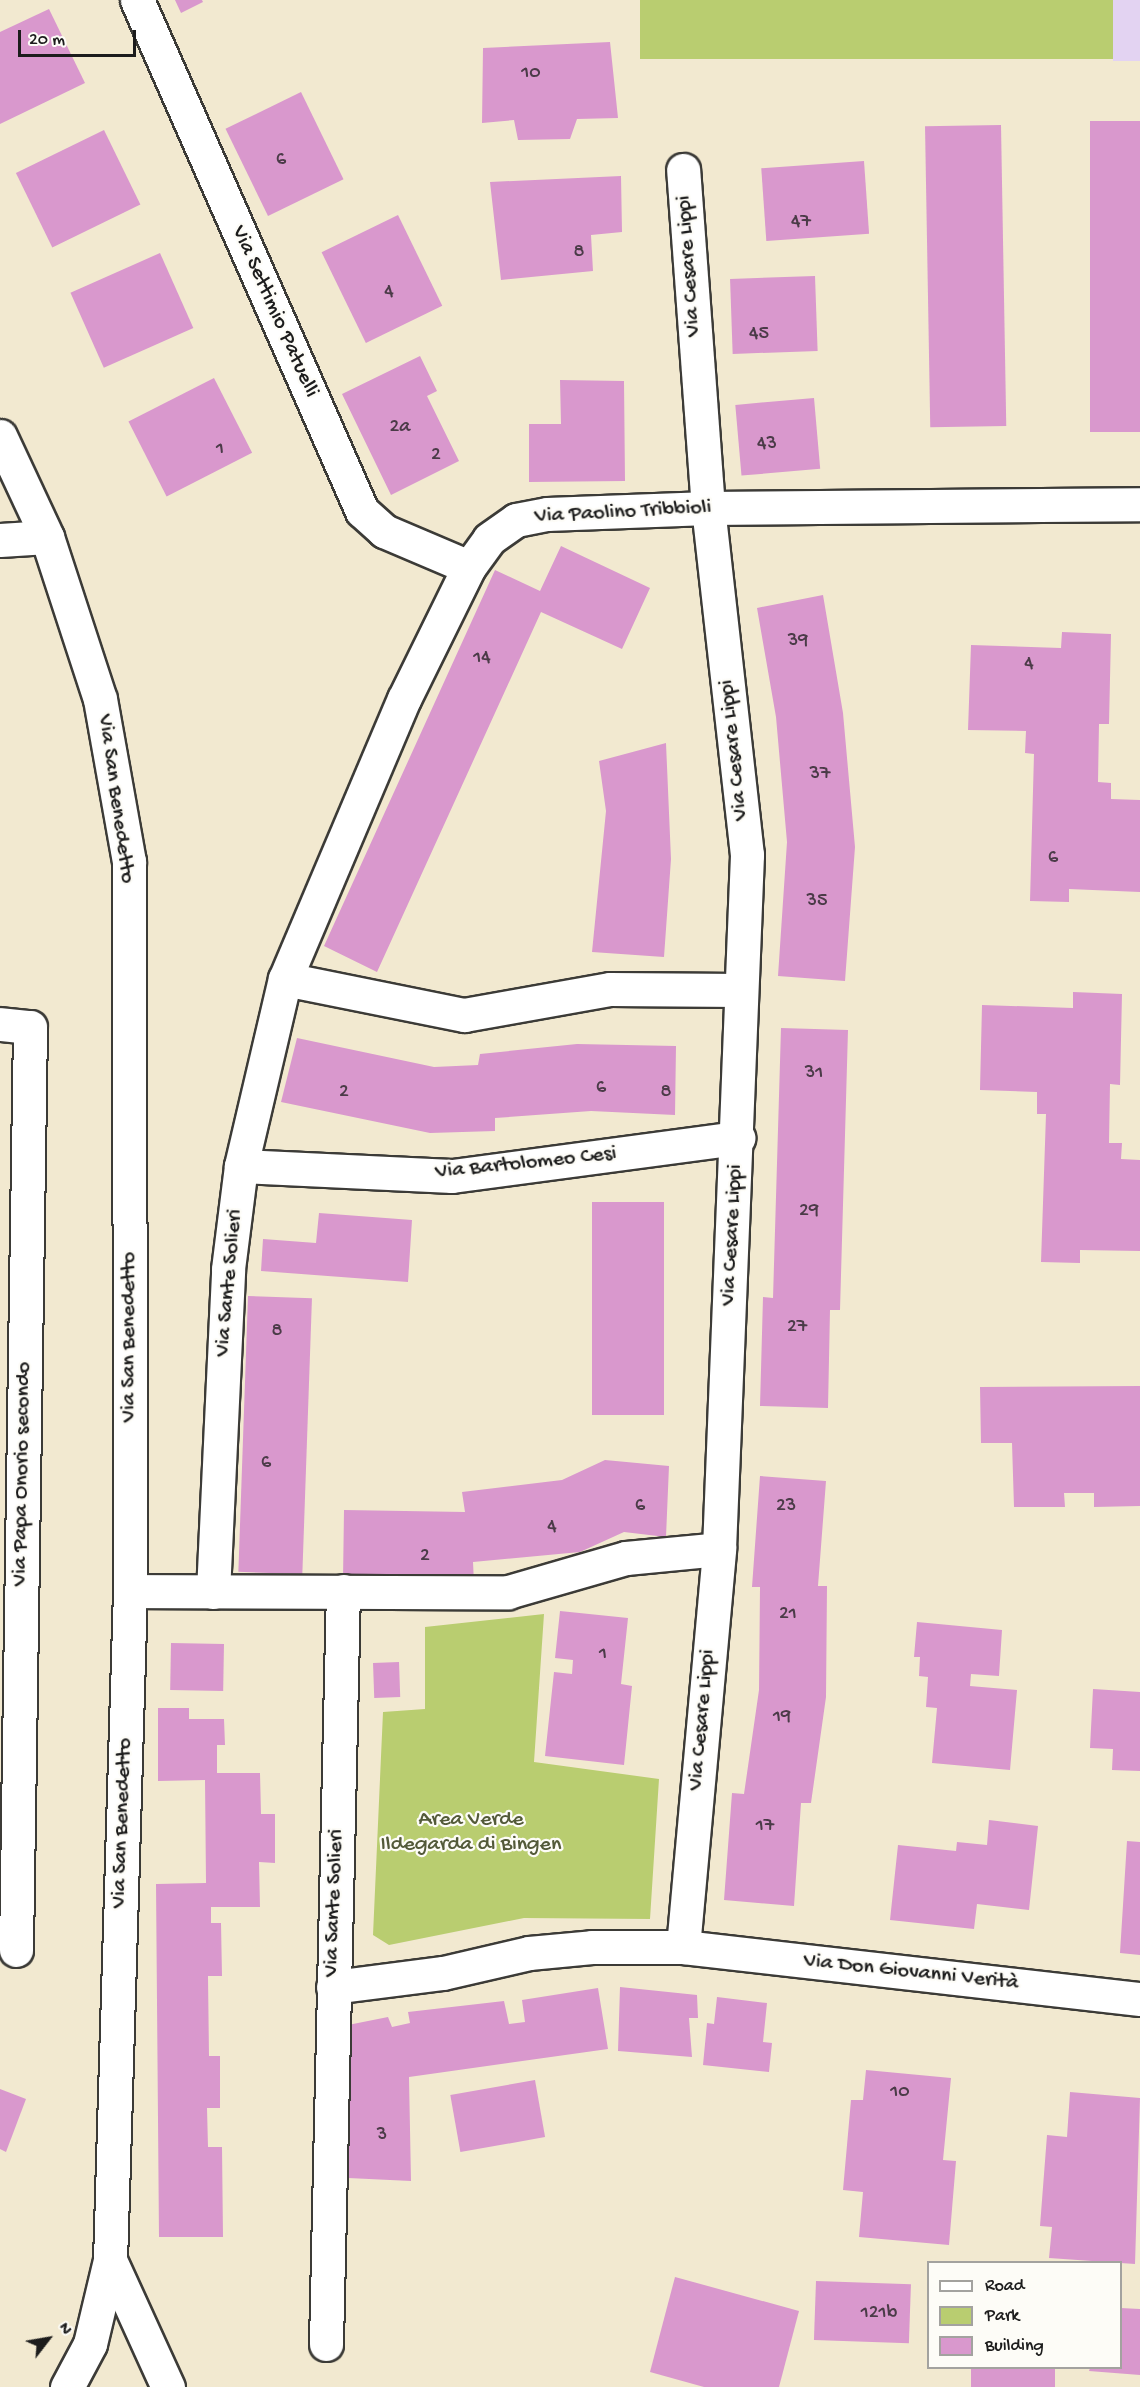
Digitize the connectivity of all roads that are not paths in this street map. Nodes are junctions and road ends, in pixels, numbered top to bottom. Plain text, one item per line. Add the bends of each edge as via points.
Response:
1 (137, 0) edge
2 (683, 170) dead end
3 (0, 436) edge
4 (1140, 504) edge
5 (708, 508) junction
6 (47, 537) junction
7 (0, 540) edge
8 (469, 567) junction
9 (285, 979) junction
10 (741, 990) junction
11 (0, 1024) edge
12 (738, 1138) junction
13 (241, 1166) junction
14 (719, 1549) junction
15 (129, 1591) junction
16 (343, 1591) junction
17 (213, 1592) junction
18 (682, 1947) junction
19 (16, 1950) dead end
20 (333, 1987) junction
21 (1140, 1999) edge
22 (110, 2260) junction
23 (326, 2344) dead end
24 (67, 2387) edge
25 (168, 2387) edge

1 - 8 street, Via Settimio Patuelli via 362,511 384,531
2 - 5 street, Via Cesare Lippi
3 - 6 street, Via San Benedetto
4 - 5 street, Via Paolino Tribbioli
5 - 8 street, Via Paolino Tribbioli via 547,514 516,520 489,539
5 - 10 street, Via Cesare Lippi via 747,855
6 - 7 street
6 - 15 street, Via San Benedetto via 100,699 129,861
8 - 9 street, Via Paolino Tribbioli via 405,699
9 - 10 street via 465,1015 610,989
9 - 13 street, Via Sante Solieri
10 - 12 street, Via Cesare Lippi
11 - 19 street, Via Papa Onorio secondo via 30,1027
12 - 13 street, Via Bartolomeo Cesi via 452,1176
12 - 14 street, Via Cesare Lippi
13 - 17 street, Via Sante Solieri via 228,1269
14 - 16 street via 626,1558 508,1592
14 - 18 street, Via Cesare Lippi
15 - 17 street
15 - 22 street, Via San Benedetto
16 - 17 street
16 - 20 street, Via Sante Solieri
18 - 20 street via 592,1947 529,1953 443,1973
18 - 21 street, Via Don Giovanni Verità
20 - 23 street, Via Sante Solieri
22 - 24 street, Via San Benedetto via 90,2344
22 - 25 street, Via San Benedetto

